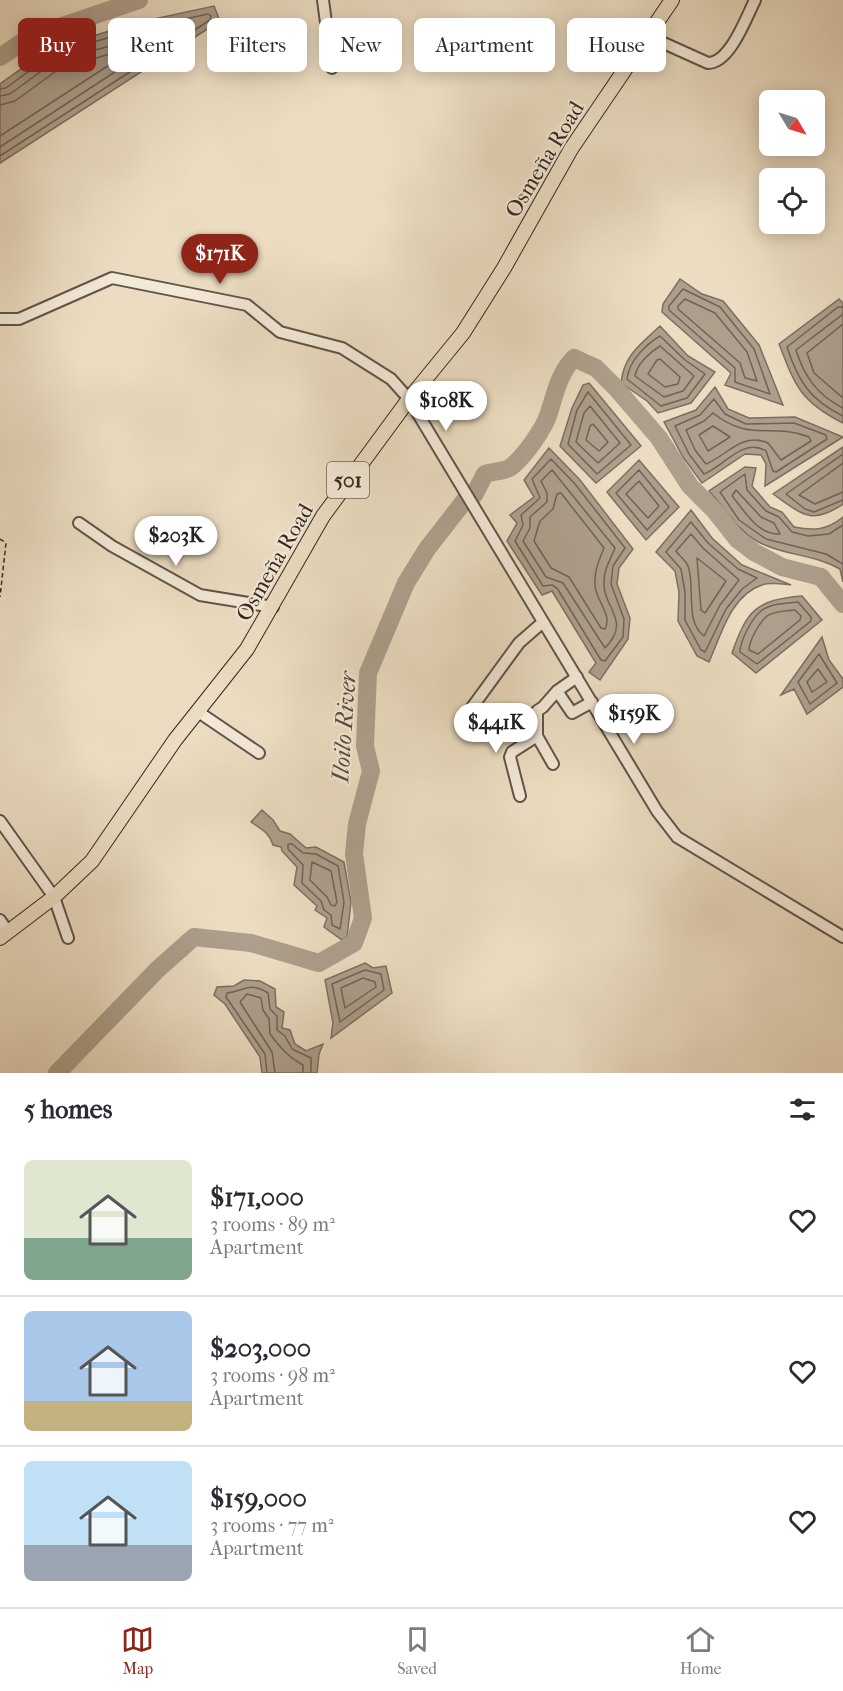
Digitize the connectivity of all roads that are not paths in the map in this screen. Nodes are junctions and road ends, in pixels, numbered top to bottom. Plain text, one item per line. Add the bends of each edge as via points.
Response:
1 (323, 0) edge
2 (672, 0) edge
3 (755, 0) edge
4 (325, 18) edge
5 (660, 18) edge
6 (666, 44) edge
7 (623, 72) edge
8 (0, 319) edge
9 (409, 399) junction
10 (79, 523) dead end
11 (273, 607) junction
12 (543, 622) junction
13 (577, 677) junction
14 (557, 691) junction
15 (592, 702) junction
16 (196, 711) junction
17 (465, 717) dead end
18 (537, 736) junction
19 (259, 753) dead end
20 (553, 764) dead end
21 (520, 796) dead end
22 (0, 821) edge
23 (54, 897) junction
24 (0, 920) edge
25 (4, 935) edge
26 (843, 937) edge
27 (68, 938) dead end

1 - 4 street
2 - 5 main road, Osmeña Road / 501
3 - 6 street via 719,61 708,63
7 - 9 main road, Osmeña Road / 501 via 571,149 463,333
8 - 9 street via 19,319 112,278 247,305 280,332 342,348 391,379
9 - 11 main road, Osmeña Road / 501 via 323,516
9 - 12 street
10 - 11 street via 200,595
11 - 16 main road, Osmeña Road / 501 via 247,649
12 - 13 street
12 - 17 street via 519,644
13 - 14 street
13 - 15 street
14 - 15 street via 572,713
14 - 18 street via 537,711
15 - 26 street via 657,811 677,837
16 - 19 street
16 - 23 main road, Osmeña Road / 501 via 110,838
18 - 20 street
18 - 21 street via 510,757
22 - 23 street
23 - 25 main road, Osmeña Road / 501
23 - 27 street
24 - 25 street

